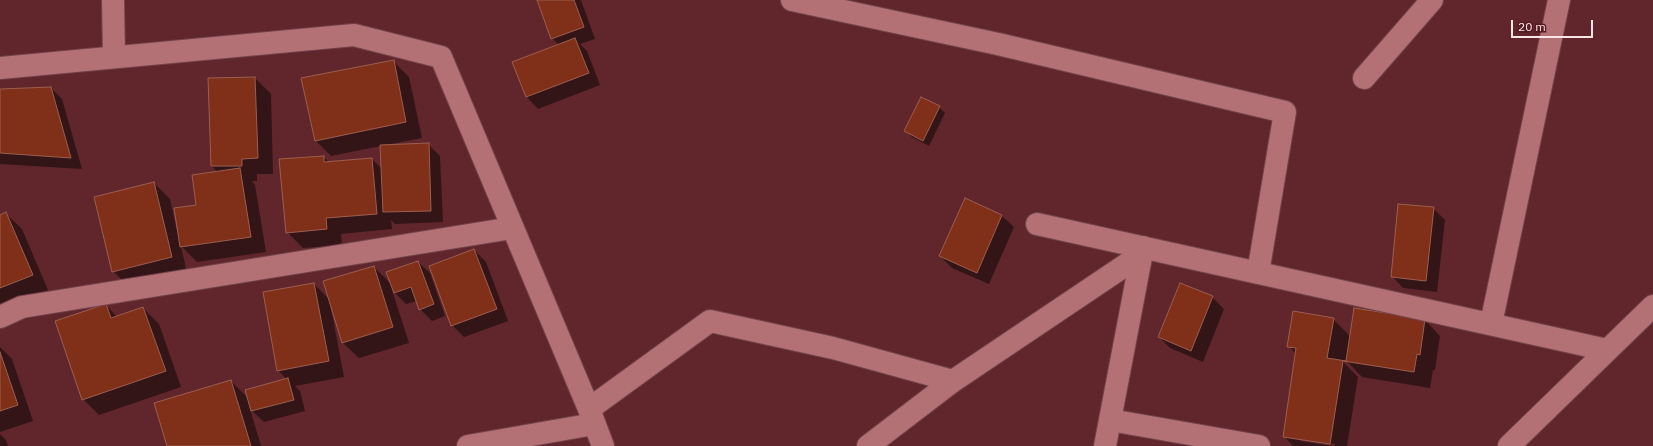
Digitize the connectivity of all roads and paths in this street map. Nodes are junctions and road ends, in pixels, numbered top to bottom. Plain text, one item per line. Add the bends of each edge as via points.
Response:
1 (113, 0) edge
2 (792, 0) edge
3 (1432, 0) edge
4 (1558, 0) edge
5 (114, 57) junction
6 (0, 68) edge
7 (1364, 78) dead end
8 (1037, 224) dead end
9 (512, 228) junction
10 (1142, 250) junction
11 (1258, 273) junction
12 (1653, 306) edge
13 (0, 317) edge
14 (1491, 324) junction
15 (1607, 350) junction
16 (953, 381) junction
17 (592, 416) junction
18 (1110, 420) junction
19 (468, 446) edge
20 (603, 446) edge
21 (868, 446) edge
22 (1105, 446) edge
23 (1259, 446) edge
24 (1508, 446) edge

1 - 5 street
2 - 11 street via 998,44 1284,112
3 - 7 street
4 - 14 street
5 - 6 street
5 - 9 street via 354,35 440,57
8 - 10 street
9 - 13 street via 22,307
9 - 17 street
10 - 11 street
10 - 16 street
10 - 18 street
11 - 14 street
12 - 15 street
14 - 15 street
15 - 24 street
16 - 17 street via 833,348 710,321
16 - 21 street
17 - 19 street
17 - 20 street
18 - 22 street
18 - 23 street

